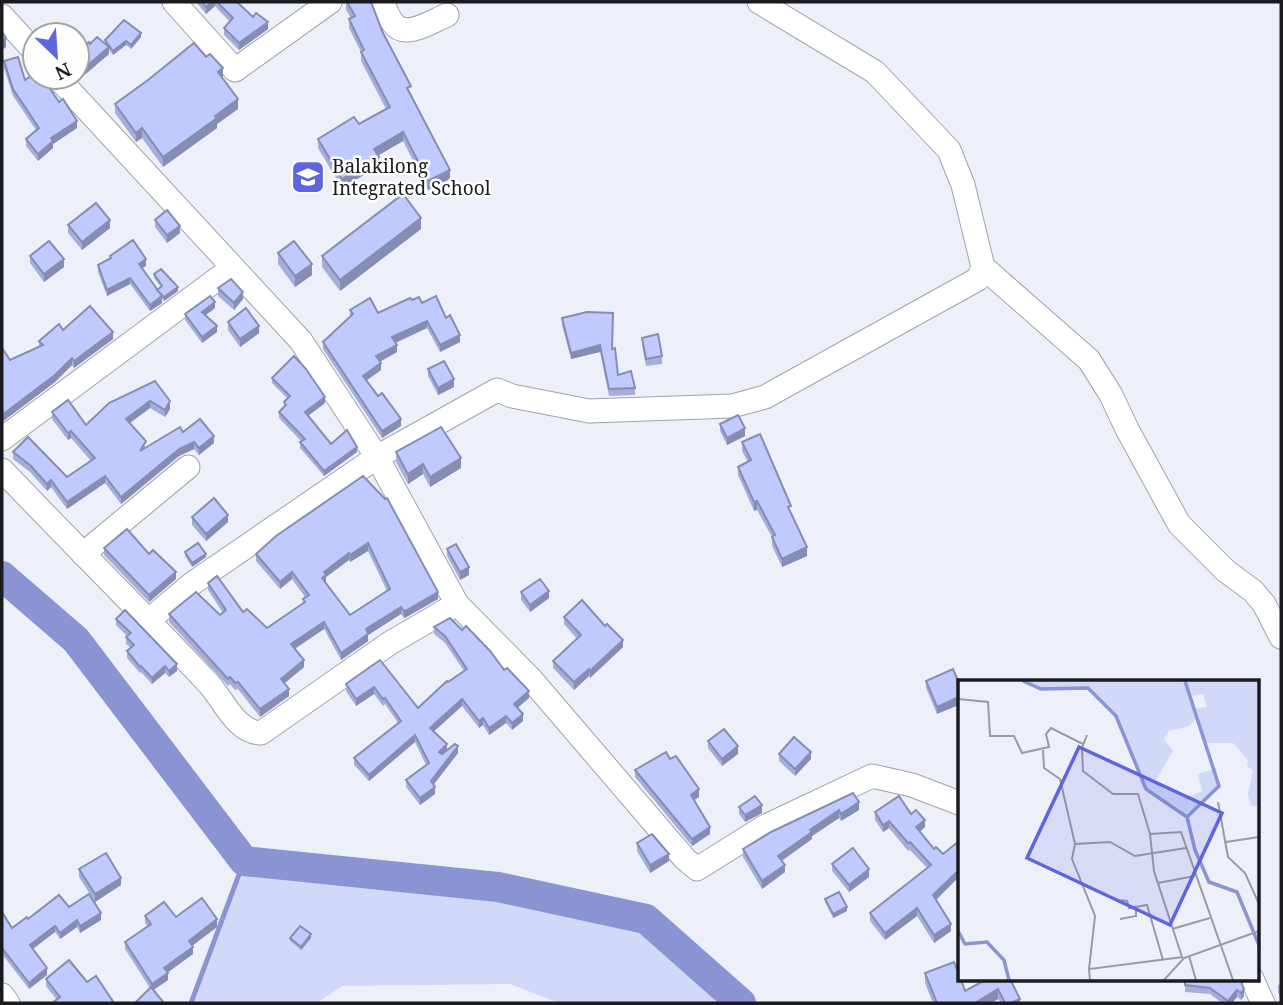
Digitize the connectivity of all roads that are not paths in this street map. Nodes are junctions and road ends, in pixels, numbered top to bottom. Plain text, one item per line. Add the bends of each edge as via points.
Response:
1 (174, 2) edge
2 (382, 2) edge
3 (759, 2) edge
4 (318, 5) edge
5 (447, 15) dead end
6 (2, 16) edge
7 (21, 37) edge
8 (70, 91) edge
9 (983, 267) junction
10 (232, 268) junction
11 (2, 439) edge
12 (377, 457) junction
13 (188, 467) dead end
14 (2, 470) edge
15 (83, 554) junction
16 (457, 604) junction
17 (149, 620) junction
18 (1281, 637) edge
19 (958, 803) edge
20 (1253, 981) edge
21 (2, 995) edge
22 (8, 1003) edge
23 (1263, 1003) edge

1 - 4 street via 235,70
2 - 5 street via 394,26 403,30
3 - 9 street via 875,72 949,150 963,185
6 - 7 street
8 - 10 street
9 - 12 street via 978,279 765,397 732,406 589,411 497,390
9 - 18 street via 1089,360 1179,523 1226,571 1253,591
10 - 11 street
10 - 12 street via 301,341
12 - 16 street
12 - 17 street via 193,583
13 - 15 street
14 - 15 street
15 - 17 street
16 - 17 street via 390,643 261,733 242,728 213,688
16 - 19 street via 530,678 697,869 764,827 872,776
20 - 23 street
21 - 22 street

